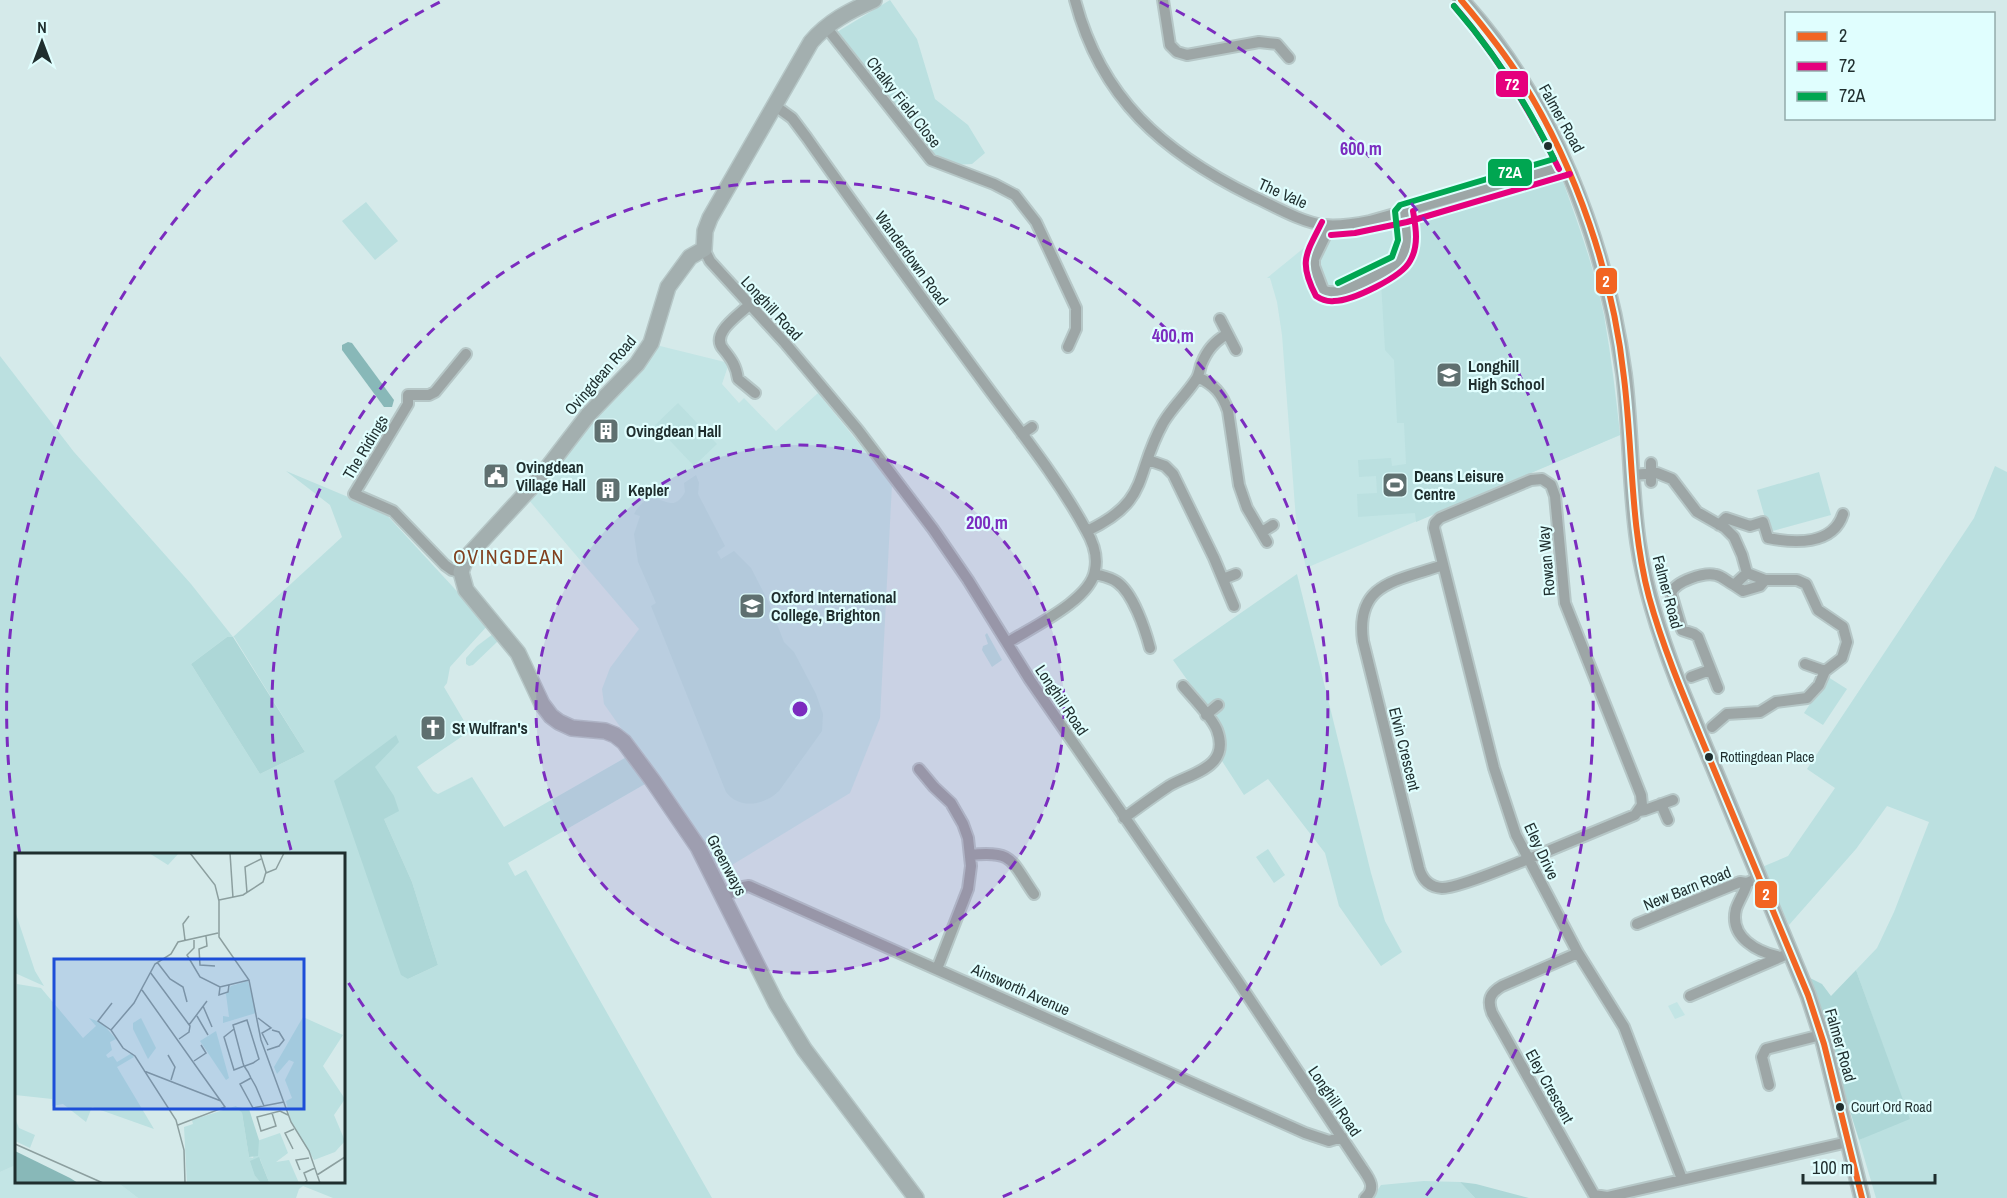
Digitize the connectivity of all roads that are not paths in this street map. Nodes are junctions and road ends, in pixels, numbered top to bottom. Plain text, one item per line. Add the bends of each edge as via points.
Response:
1 (874, 0) edge
2 (1075, 0) edge
3 (1163, 0) edge
4 (1461, 0) edge
5 (826, 27) junction
6 (1289, 58) dead end
7 (774, 105) junction
8 (1567, 165) junction
9 (1404, 213) junction
10 (1330, 226) junction
11 (704, 249) junction
12 (749, 305) junction
13 (1220, 320) dead end
14 (1227, 334) junction
15 (1068, 347) dead end
16 (1236, 350) dead end
17 (466, 354) dead end
18 (1198, 376) junction
19 (755, 393) dead end
20 (1032, 427) dead end
21 (1022, 434) junction
22 (1148, 460) junction
23 (1632, 475) junction
24 (1759, 510) dead end
25 (1843, 514) dead end
26 (1442, 517) joint
27 (1763, 522) junction
28 (1273, 525) dead end
29 (1719, 525) junction
30 (1087, 531) junction
31 (1262, 532) junction
32 (1268, 542) dead end
33 (1443, 565) junction
34 (461, 572) junction
35 (1747, 573) junction
36 (1095, 574) junction
37 (1236, 574) dead end
38 (1223, 579) junction
39 (1765, 580) junction
40 (1734, 585) junction
41 (1234, 606) dead end
42 (1007, 643) junction
43 (1150, 648) dead end
44 (1804, 664) dead end
45 (1710, 670) junction
46 (1825, 671) junction
47 (1691, 677) dead end
48 (1184, 686) dead end
49 (1718, 688) dead end
50 (1218, 705) dead end
51 (1206, 715) junction
52 (1712, 727) dead end
53 (919, 769) dead end
54 (1672, 800) dead end
55 (1661, 804) junction
56 (1639, 811) junction
57 (1124, 818) junction
58 (1668, 820) dead end
59 (970, 855) junction
60 (1528, 859) junction
61 (1753, 880) junction
62 (1034, 894) dead end
63 (723, 897) junction
64 (1637, 924) dead end
65 (1578, 952) junction
66 (1785, 955) junction
67 (937, 969) junction
68 (1690, 996) dead end
69 (1821, 1035) junction
70 (1769, 1085) dead end
71 (1330, 1122) junction
72 (1305, 1133) junction
73 (1342, 1137) junction
74 (1848, 1142) junction
75 (1682, 1179) junction
76 (916, 1198) edge
77 (1365, 1198) edge
78 (1862, 1198) edge

1 - 5 street
2 - 10 street, The Vale via 1102,69 1148,129 1230,185 1305,220
3 - 6 street via 1170,45 1177,52 1187,55 1259,42 1277,44
4 - 8 street, Falmer Road via 1496,42
5 - 7 street via 811,42
5 - 15 street, Chalky Field Close via 931,160 1015,195 1036,222 1076,308 1076,329
7 - 11 street via 710,218
7 - 21 street, Wanderdown Road via 795,122
8 - 9 street, The Vale
8 - 23 street, Falmer Road via 1602,269 1617,338
9 - 10 street, The Vale
9 - 10 street via 1407,241 1399,263 1342,291 1327,293 1314,261
11 - 12 street, Longhill Road
11 - 34 street, Ovingdean Road via 690,257 668,287 651,343 637,364 588,415 538,480 466,558
12 - 19 street via 719,337 720,345 734,362 733,382
12 - 42 street, Longhill Road via 792,350 883,463 968,580
13 - 14 street
14 - 16 street
14 - 18 street via 1209,348
17 - 34 street, The Ridings via 433,393 408,395 408,404 354,494 393,511 445,565
18 - 22 street via 1164,421
18 - 31 street via 1214,386 1224,401 1239,485
20 - 21 street
21 - 30 street, Wanderdown Road
22 - 30 street via 1138,489 1127,505
22 - 38 street via 1165,466 1173,474
23 - 29 street via 1651,473 1672,479 1697,512
23 - 61 street, Falmer Road via 1638,541 1655,620
24 - 27 street
25 - 27 street via 1830,531 1801,543 1768,538
26 - 33 street, Eley Drive via 1434,528
26 - 56 street, Rowan Way via 1536,479 1551,485 1565,603 1641,795
27 - 29 street via 1750,526 1726,518
28 - 31 street
29 - 35 street via 1734,537
30 - 36 street, Wanderdown Road via 1095,550
31 - 32 street
33 - 60 street, Eley Drive via 1494,768
33 - 60 street, Elvin Crescent via 1380,588 1366,602 1361,620 1419,868 1429,884 1445,888
34 - 63 street, Greenways via 469,595 518,653 551,716 567,726 605,732 624,742 694,840
35 - 39 street
35 - 40 street
36 - 42 street via 1078,598
36 - 43 street via 1114,580 1126,590
37 - 38 street
38 - 41 street
39 - 40 street via 1760,586 1743,591
39 - 46 street via 1802,581 1818,610 1844,627 1844,654
40 - 45 street via 1710,575 1679,583 1672,591 1682,630 1698,637
42 - 57 street, Longhill Road
44 - 46 street
45 - 47 street
45 - 49 street
46 - 52 street via 1814,692 1805,699 1774,703 1760,712 1727,714
48 - 51 street
50 - 51 street
51 - 57 street via 1219,737 1214,760 1200,773 1170,785
53 - 59 street via 933,778 959,815
54 - 55 street
55 - 56 street
55 - 58 street
56 - 60 street
57 - 71 street, Longhill Road
59 - 62 street via 992,853 1009,858 1021,867
59 - 67 street via 970,883
60 - 65 street, Eley Drive
61 - 64 street, New Barn Road
61 - 66 street, Falmer Road
61 - 66 street, New Barn Road via 1736,910 1739,931 1754,948
63 - 67 street, Ainsworth Avenue via 750,886
63 - 76 street, Greenways via 776,1003 804,1048
65 - 75 street, Eley Drive via 1624,1027
65 - 75 street, Eley Crescent via 1496,990 1489,1001 1492,1013 1593,1195 1607,1197
66 - 68 street
66 - 69 street, Falmer Road via 1808,995
67 - 72 street, Ainsworth Avenue
69 - 70 street via 1766,1049 1762,1057
69 - 74 street, Falmer Road
71 - 72 street via 1319,1131
71 - 73 street, Longhill Road
72 - 73 street, Ainsworth Avenue via 1329,1141
73 - 77 street, Longhill Road via 1372,1186
74 - 75 street
74 - 78 street, Falmer Road

